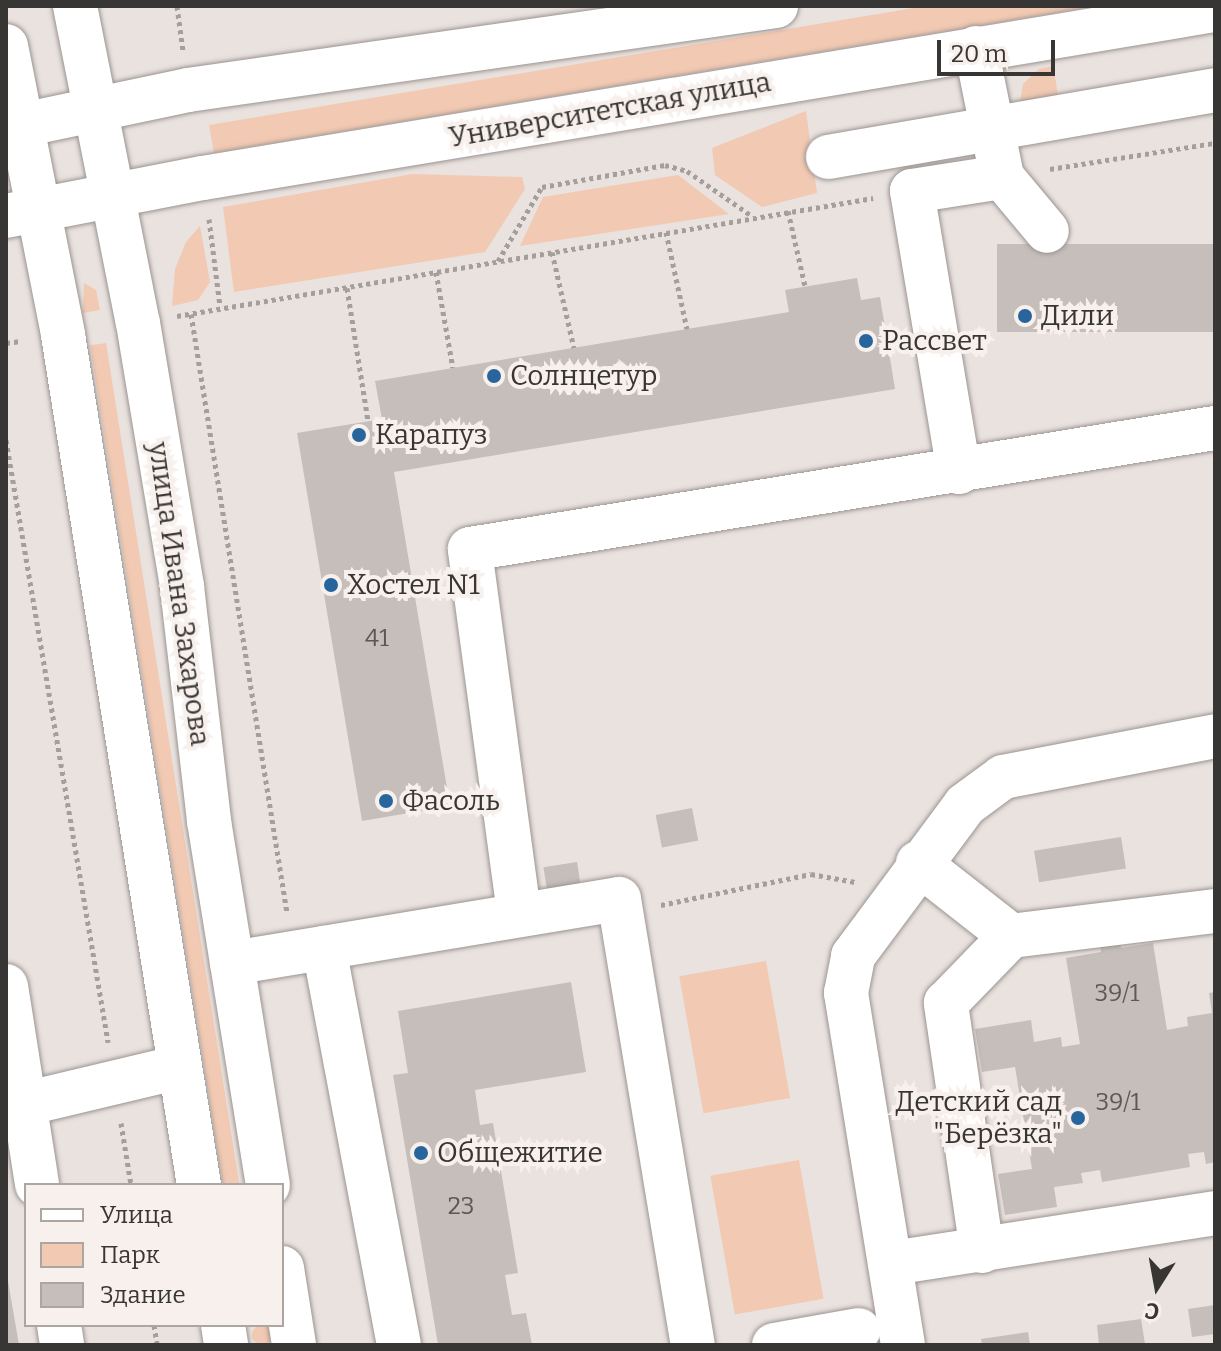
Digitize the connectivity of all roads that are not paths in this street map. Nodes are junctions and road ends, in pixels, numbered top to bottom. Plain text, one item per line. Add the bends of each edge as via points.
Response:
1 (75, 6) edge
2 (776, 6) edge
3 (1215, 10) edge
4 (6, 46) edge
5 (976, 48) junction
6 (1215, 90) edge
7 (96, 110) junction
8 (14, 126) edge
9 (992, 128) junction
10 (828, 157) dead end
11 (1002, 177) junction
12 (114, 197) junction
13 (22, 213) edge
14 (1047, 231) dead end
15 (1215, 428) edge
16 (959, 472) junction
17 (1215, 736) edge
18 (918, 863) junction
19 (1215, 911) edge
20 (519, 913) junction
21 (1011, 936) junction
22 (308, 950) junction
23 (232, 963) junction
24 (6, 986) edge
25 (179, 1067) junction
26 (24, 1104) junction
27 (37, 1183) edge
28 (199, 1183) edge
29 (268, 1183) edge
30 (1215, 1213) edge
31 (982, 1251) junction
32 (893, 1263) junction
33 (284, 1281) edge
34 (859, 1330) dead end
35 (294, 1345) edge
36 (399, 1345) edge
37 (693, 1345) edge
38 (774, 1345) edge
39 (903, 1345) edge

1 - 7 main road, улица Ивана Захарова
2 - 7 main road via 188,90
3 - 5 main road, Университетская улица
4 - 8 main road
5 - 9 main road
5 - 12 main road, Университетская улица
6 - 9 main road
7 - 8 main road
7 - 12 main road, улица Ивана Захарова
8 - 13 main road
9 - 10 main road
9 - 11 main road
11 - 14 main road
11 - 16 main road via 912,191
12 - 13 main road, Университетская улица
12 - 23 main road, улица Ивана Захарова via 182,587 209,821
13 - 25 main road via 65,351
15 - 16 main road
16 - 20 main road via 470,549
17 - 18 main road via 1003,777 965,805
18 - 21 main road
18 - 32 main road via 853,956 846,993
19 - 21 main road
20 - 22 main road
20 - 37 main road via 619,899
21 - 31 main road via 946,1003
22 - 23 main road
22 - 36 main road
23 - 29 main road, улица Ивана Захарова
24 - 26 main road
25 - 26 main road
25 - 28 main road
26 - 27 main road
30 - 31 main road
31 - 32 main road
32 - 39 main road
33 - 35 main road
34 - 38 main road

